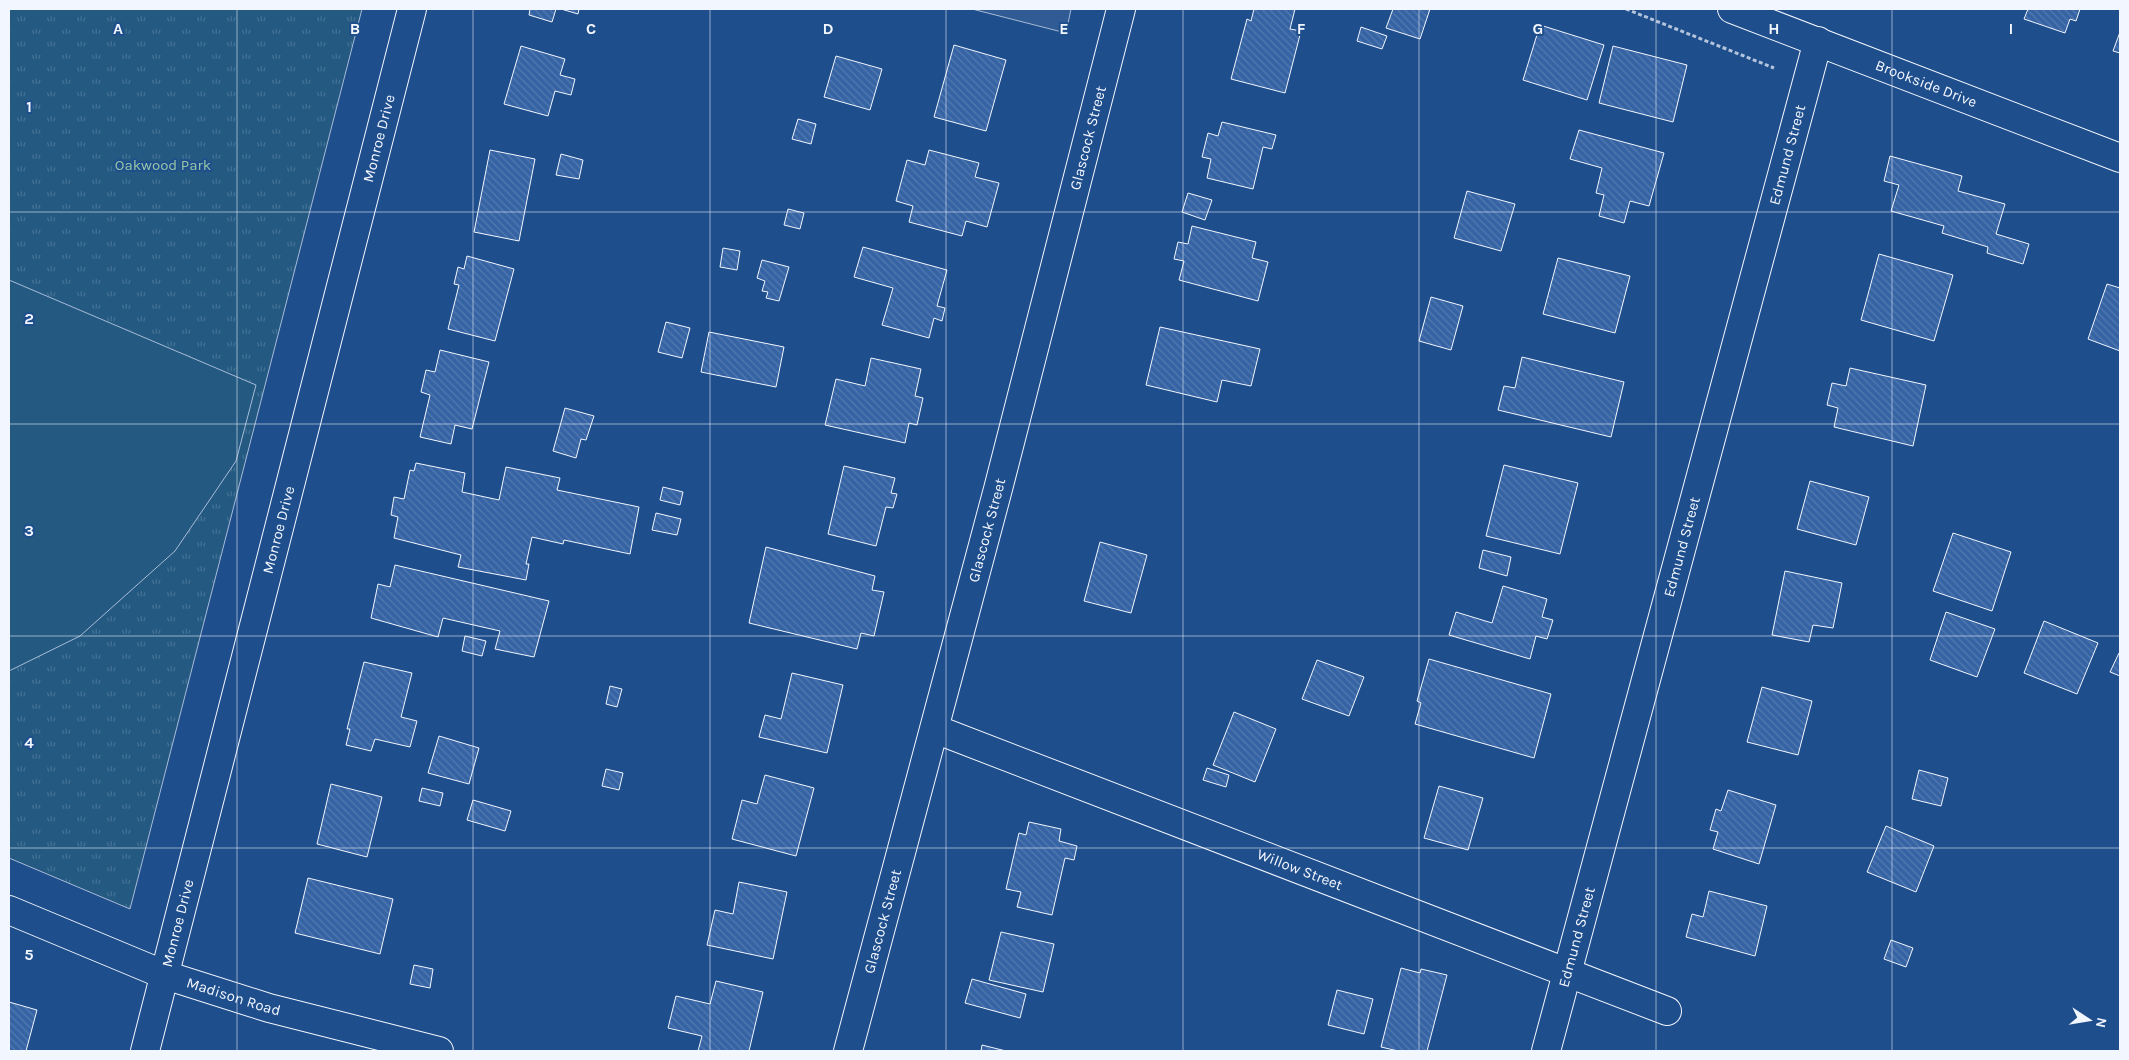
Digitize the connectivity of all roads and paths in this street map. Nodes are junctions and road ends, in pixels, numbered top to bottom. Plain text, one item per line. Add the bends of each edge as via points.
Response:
1 (412, 9) edge
2 (1121, 9) edge
3 (1626, 9) edge
4 (1732, 9) edge
5 (1818, 41) junction
6 (1775, 68) dead end
7 (2120, 158) edge
8 (934, 729) junction
9 (9, 910) edge
10 (1568, 972) junction
11 (166, 975) junction
12 (1667, 1011) dead end
13 (145, 1051) edge
14 (439, 1051) edge
15 (848, 1051) edge
16 (1546, 1051) edge

1 - 11 street, Monroe Drive
2 - 8 street, Glascock Street
3 - 6 path
4 - 5 street, Brookside Drive
5 - 7 street, Brookside Drive
5 - 10 street, Edmund Street
8 - 10 street, Willow Street
8 - 15 street, Glascock Street
9 - 11 street, Madison Road
10 - 12 street, Willow Street
10 - 16 street, Edmund Street
11 - 13 street, Monroe Drive
11 - 14 street, Madison Road via 269,1008

